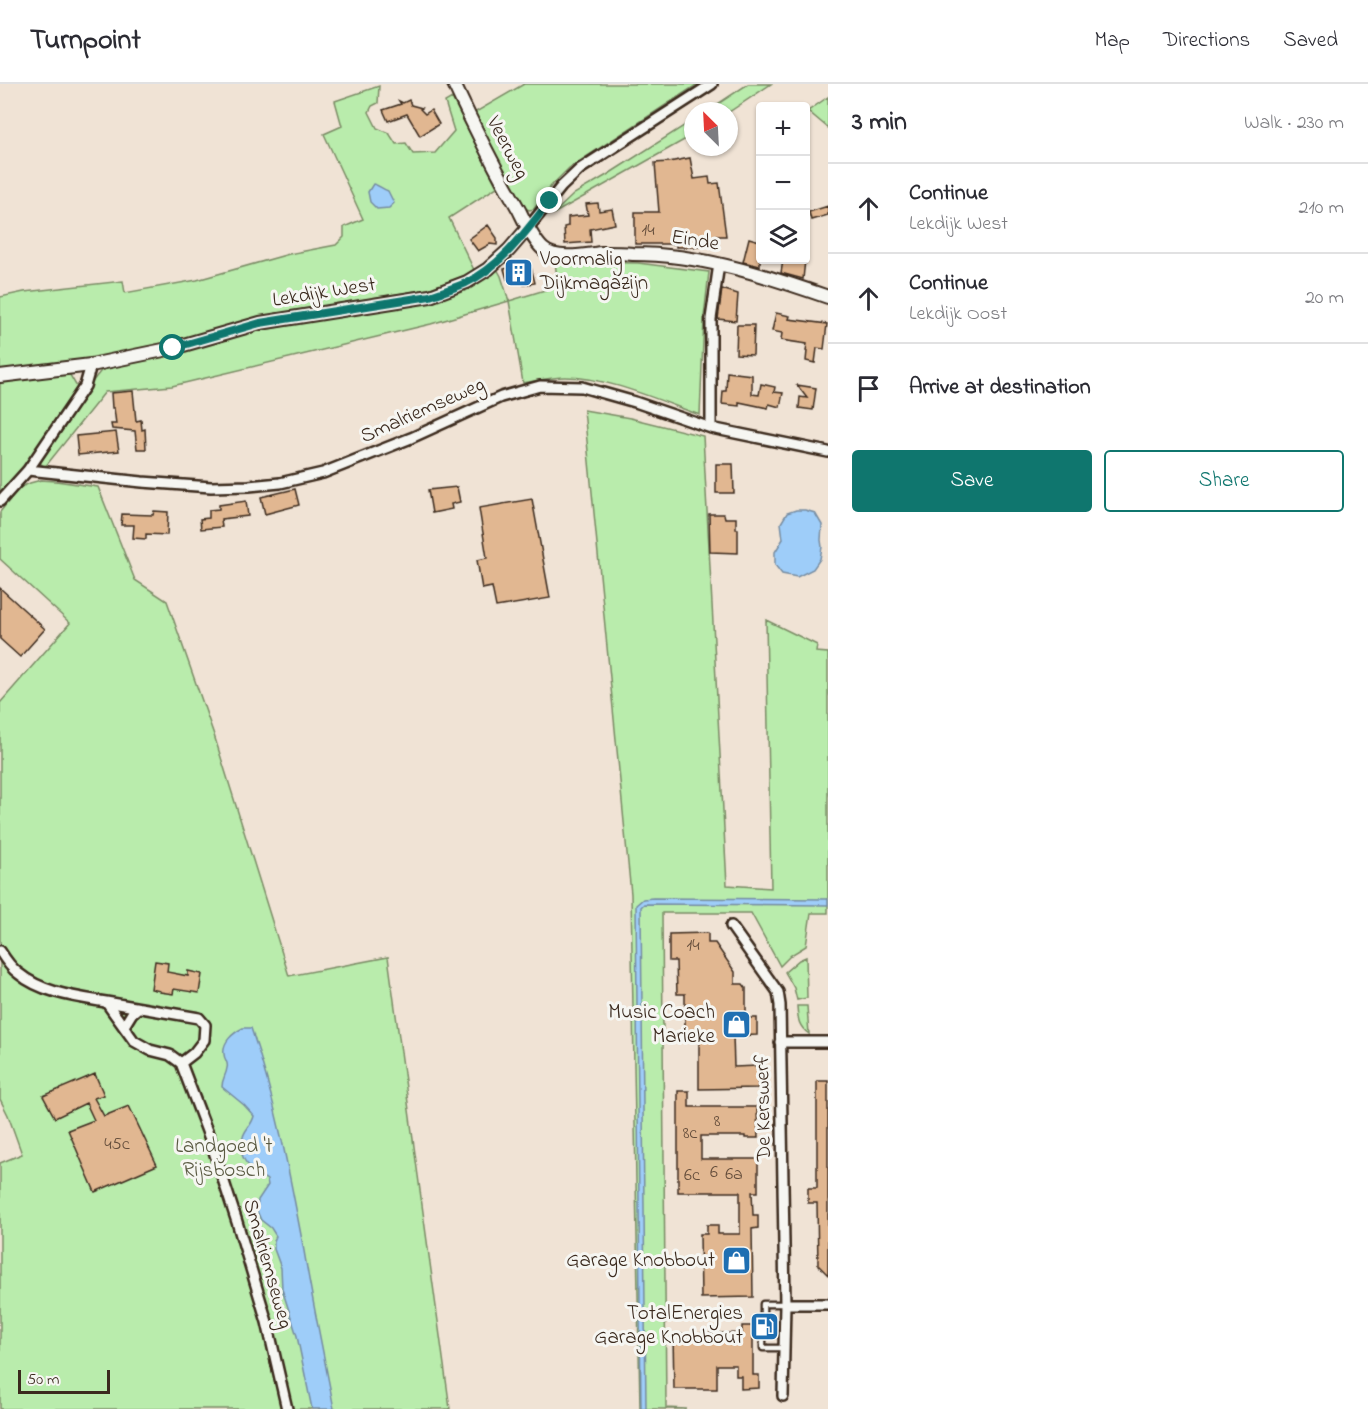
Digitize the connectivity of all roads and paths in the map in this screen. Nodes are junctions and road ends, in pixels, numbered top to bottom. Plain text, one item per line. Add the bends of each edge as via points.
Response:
1 (454, 84) edge
2 (712, 84) edge
3 (528, 228) junction
4 (719, 264) junction
5 (828, 297) edge
6 (91, 365) junction
7 (0, 376) edge
8 (711, 428) junction
9 (828, 452) edge
10 (28, 470) junction
11 (0, 501) edge
12 (731, 926) dead end
13 (0, 951) edge
14 (106, 1002) junction
15 (138, 1008) junction
16 (124, 1026) junction
17 (780, 1042) junction
18 (828, 1042) edge
19 (180, 1063) junction
20 (785, 1304) junction
21 (828, 1304) edge
22 (784, 1348) junction
23 (783, 1396) dead end
24 (287, 1409) edge

1 - 3 street, Veerweg
2 - 3 street via 580,169
3 - 4 street, Einde via 542,249 562,256 644,254
3 - 6 street, Lekdijk West via 488,269 430,296 260,323 173,348
4 - 5 street, Einde
4 - 8 street via 711,319
6 - 7 street, Lekdijk West
6 - 10 street via 85,386
8 - 9 street, Smalriemseweg
8 - 10 street, Smalriemseweg via 582,387 540,386 501,397 323,472 280,483 211,487
10 - 11 street
12 - 17 street, De Kerswerf via 778,992
13 - 14 street via 16,972 39,987
14 - 15 street
14 - 16 street
15 - 16 street
15 - 19 street via 202,1021 204,1040
16 - 19 street via 134,1041
17 - 18 street
17 - 20 street, De Kerswerf
19 - 24 street, Smalriemseweg via 237,1222 267,1322
20 - 21 street
20 - 22 street, De Kerswerf
20 - 22 lane via 763,1304 763,1348
22 - 23 street, De Kerswerf

